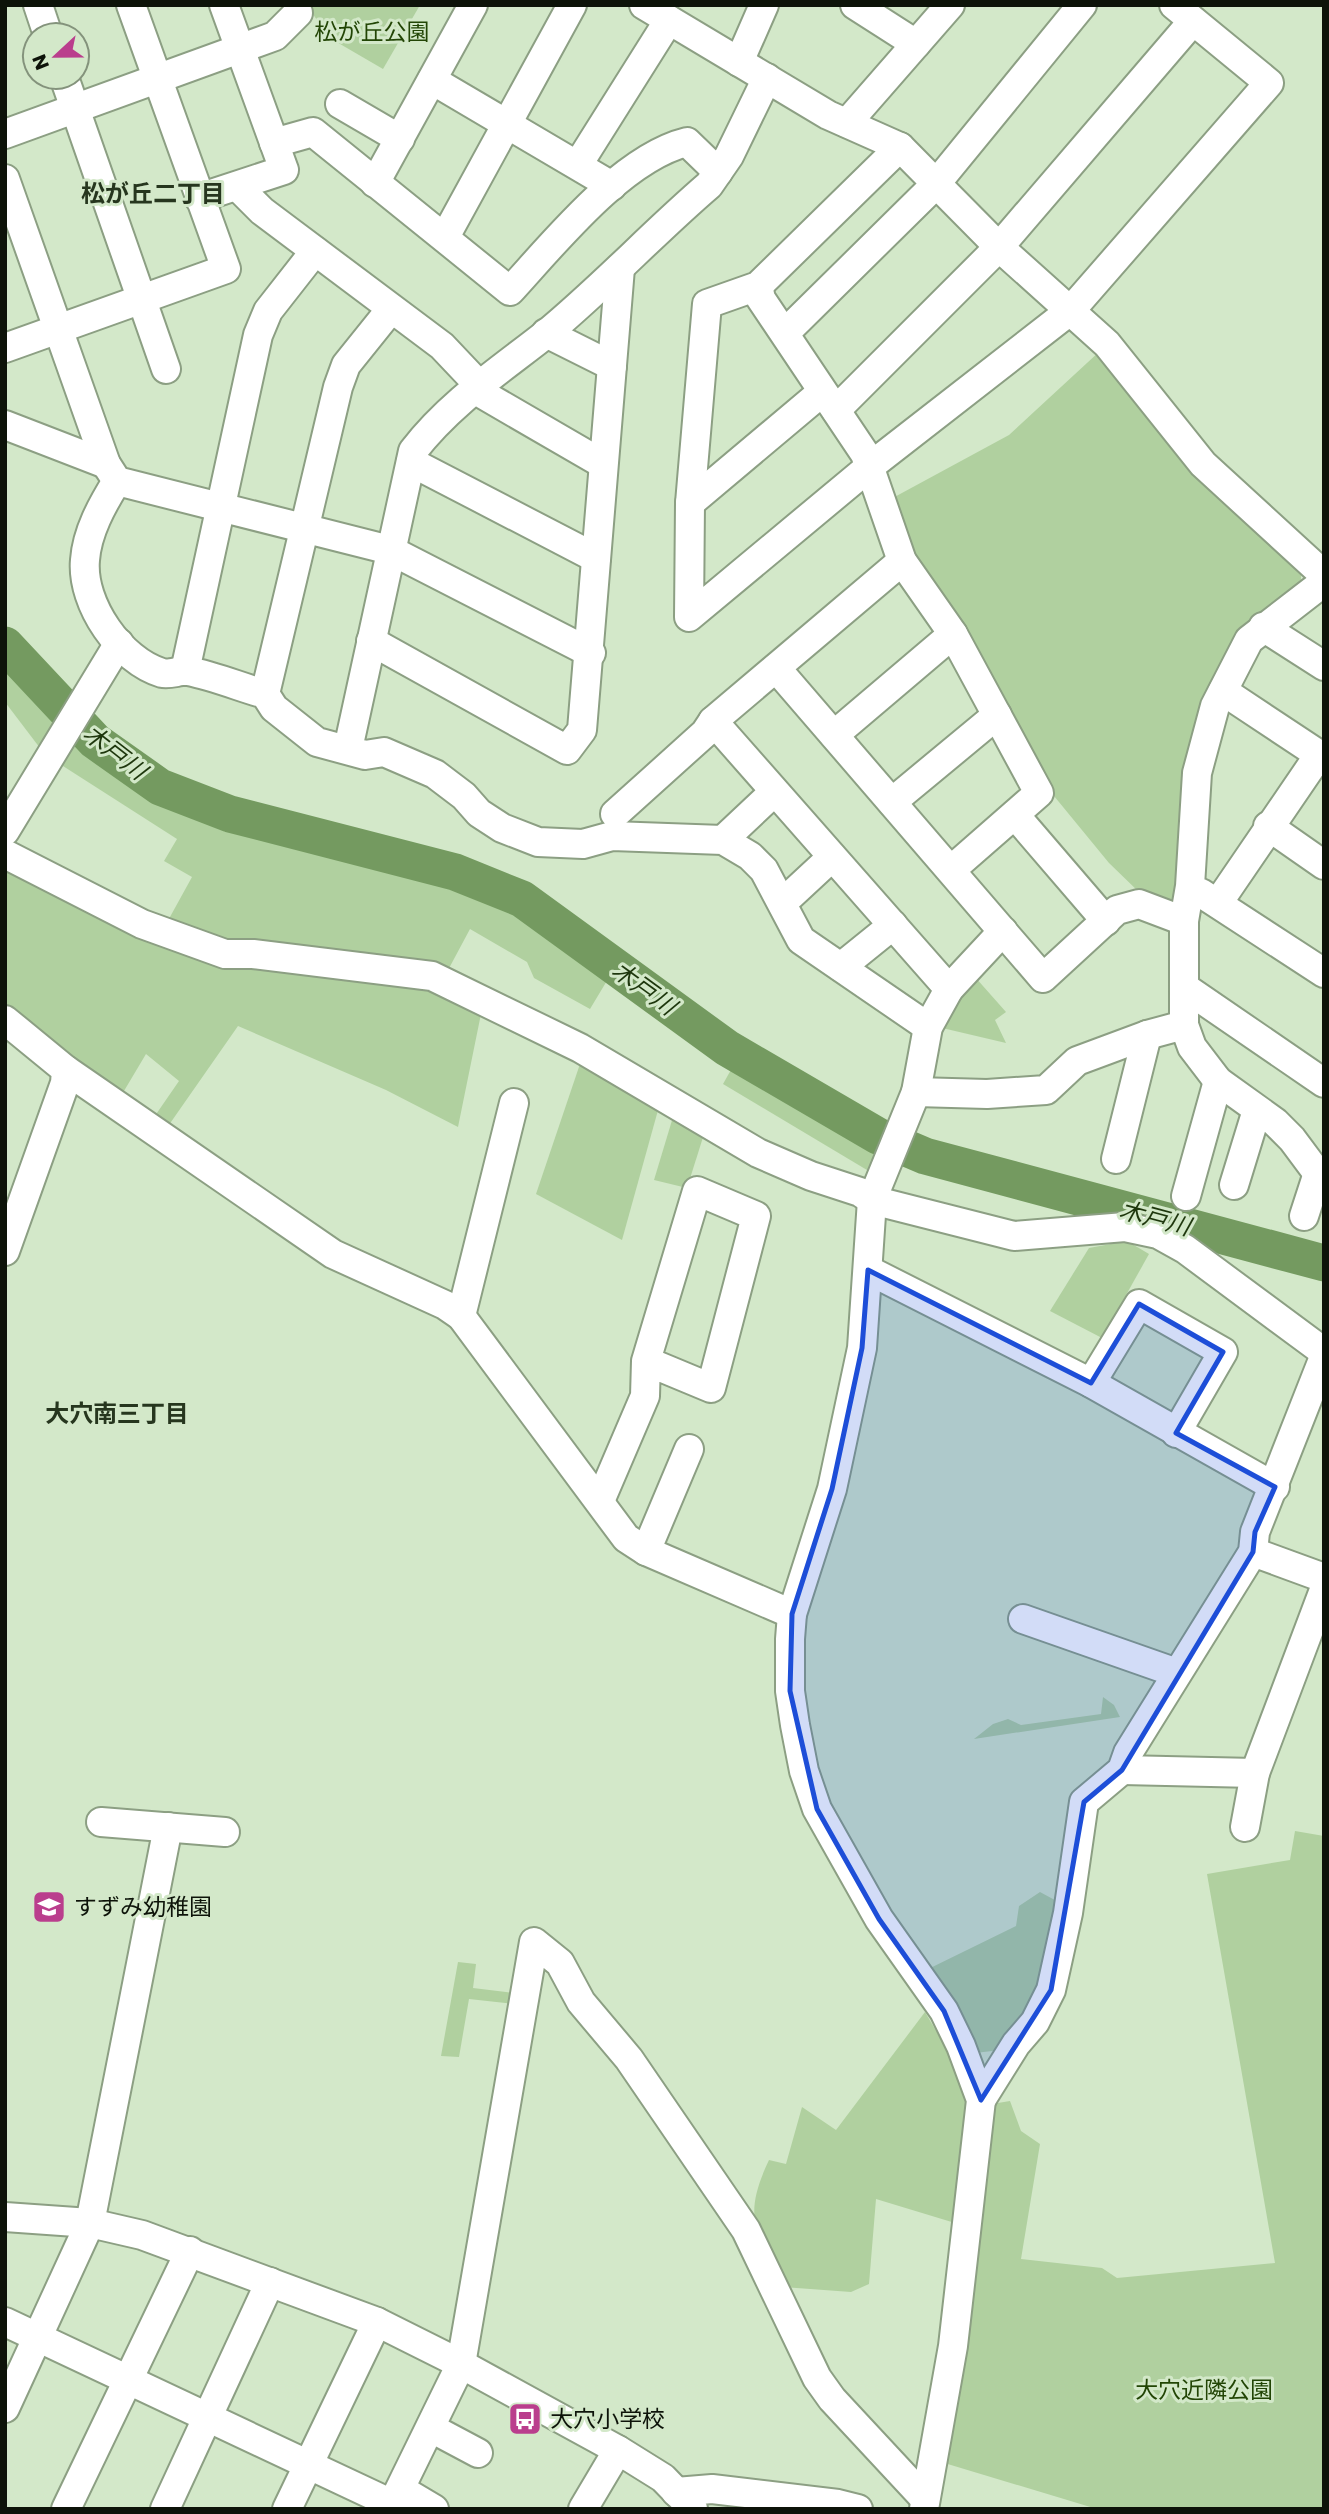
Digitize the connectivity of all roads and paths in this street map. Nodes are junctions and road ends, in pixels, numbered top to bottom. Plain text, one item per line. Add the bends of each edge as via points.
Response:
1 (131, 5) edge
2 (224, 5) edge
3 (473, 5) edge
4 (572, 5) edge
5 (644, 5) edge
6 (764, 5) edge
7 (855, 5) edge
8 (950, 5) edge
9 (1082, 5) edge
10 (298, 13) dead end
11 (1184, 13) edge
12 (678, 17) edge
13 (916, 44) junction
14 (239, 49) junction
15 (739, 62) junction
16 (767, 78) junction
17 (432, 80) junction
18 (157, 81) junction
19 (69, 91) edge
20 (340, 104) dead end
21 (75, 110) junction
22 (847, 123) junction
23 (506, 126) junction
24 (5, 134) edge
25 (400, 139) junction
26 (274, 143) junction
27 (900, 147) junction
28 (579, 163) junction
29 (718, 172) junction
30 (5, 179) edge
31 (375, 183) junction
32 (934, 185) junction
33 (612, 186) junction
34 (238, 187) junction
35 (199, 198) junction
36 (445, 237) junction
37 (999, 247) junction
38 (315, 251) junction
39 (620, 268) junction
40 (758, 286) junction
41 (142, 299) junction
42 (391, 309) junction
43 (1071, 310) junction
44 (58, 329) junction
45 (546, 333) junction
46 (785, 333) junction
47 (5, 348) edge
48 (612, 366) junction
49 (166, 369) dead end
50 (478, 384) junction
51 (829, 401) junction
52 (5, 425) edge
53 (411, 462) junction
54 (603, 464) junction
55 (868, 468) junction
56 (111, 473) junction
57 (690, 503) junction
58 (222, 509) junction
59 (305, 530) junction
60 (390, 550) junction
61 (596, 558) junction
62 (902, 561) junction
63 (1324, 575) edge
64 (1324, 582) edge
65 (1263, 627) junction
66 (953, 634) junction
67 (370, 642) junction
68 (591, 653) junction
69 (110, 656) junction
70 (1324, 666) edge
71 (776, 668) junction
72 (185, 671) junction
73 (1223, 691) junction
74 (265, 694) junction
75 (997, 715) junction
76 (713, 721) junction
77 (834, 735) junction
78 (348, 749) junction
79 (1321, 757) edge
80 (774, 792) junction
81 (892, 802) junction
82 (615, 814) dead end
83 (1014, 815) junction
84 (1268, 826) junction
85 (5, 831) edge
86 (723, 840) junction
87 (5, 854) edge
88 (832, 857) junction
89 (1324, 864) edge
90 (951, 870) junction
91 (1190, 886) junction
92 (791, 895) dead end
93 (1218, 903) junction
94 (1106, 921) junction
95 (1184, 921) junction
96 (893, 925) junction
97 (1003, 932) junction
98 (841, 967) junction
99 (1324, 973) edge
100 (1184, 986) junction
101 (949, 989) junction
102 (5, 1020) edge
103 (1184, 1025) junction
104 (928, 1027) junction
105 (1147, 1035) junction
106 (66, 1070) junction
107 (1218, 1081) junction
108 (1324, 1083) edge
109 (916, 1092) junction
110 (514, 1103) dead end
111 (1257, 1110) junction
112 (1116, 1159) dead end
113 (1320, 1179) edge
114 (1234, 1185) dead end
115 (1185, 1196) dead end
116 (872, 1200) junction
117 (1304, 1216) dead end
118 (5, 1251) edge
119 (868, 1270) junction
120 (461, 1316) junction
121 (1324, 1352) edge
122 (1324, 1357) edge
123 (646, 1361) junction
124 (1091, 1382) junction
125 (1176, 1433) junction
126 (689, 1449) dead end
127 (1275, 1487) junction
128 (600, 1501) junction
129 (646, 1551) junction
130 (1253, 1552) junction
131 (1324, 1578) edge
132 (1324, 1590) edge
133 (792, 1614) junction
134 (1023, 1619) dead end
135 (1177, 1673) junction
136 (1122, 1770) junction
137 (1255, 1773) junction
138 (101, 1822) dead end
139 (1245, 1827) dead end
140 (168, 1828) junction
141 (225, 1832) dead end
142 (981, 2100) junction
143 (5, 2217) edge
144 (90, 2223) junction
145 (190, 2252) junction
146 (270, 2282) junction
147 (5, 2322) edge
148 (377, 2322) junction
149 (38, 2338) junction
150 (461, 2364) junction
151 (128, 2380) junction
152 (5, 2408) edge
153 (208, 2418) junction
154 (432, 2428) junction
155 (618, 2449) junction
156 (478, 2453) dead end
157 (309, 2465) junction
158 (395, 2501) edge
159 (684, 2503) edge
160 (925, 2504) edge
161 (66, 2509) edge
162 (165, 2509) edge
163 (287, 2509) edge
164 (434, 2509) edge
165 (583, 2509) edge
166 (858, 2509) edge

1 - 18 street
2 - 14 street
3 - 17 street
4 - 23 street
5 - 12 street
6 - 15 street
7 - 13 street
8 - 13 street
9 - 32 street
10 - 14 street via 275,36
11 - 37 street
11 - 43 street via 1269,83
12 - 15 street
12 - 28 street
13 - 22 street
14 - 18 street
14 - 26 street
15 - 16 street
16 - 22 street
16 - 29 street
17 - 23 street
17 - 25 street
18 - 21 street
18 - 35 street
19 - 21 street
20 - 25 street
21 - 24 street
21 - 41 street
22 - 27 street
23 - 28 street
23 - 36 street
25 - 31 street
26 - 31 street via 313,132
26 - 34 street via 284,170
27 - 32 street
27 - 40 street
28 - 33 street
29 - 33 street via 687,142 669,146
29 - 39 street
30 - 44 street
31 - 36 street
32 - 37 street
32 - 46 street
33 - 36 street via 510,290
34 - 35 street
34 - 38 street
35 - 41 street via 226,269
37 - 43 street
37 - 51 street
38 - 42 street
38 - 58 street via 268,311 258,335
39 - 45 street
39 - 48 street
40 - 46 street via 761,299
40 - 57 street via 707,304
41 - 44 street
41 - 49 street
42 - 50 street via 442,346
42 - 59 street via 346,365
43 - 55 street
43 - 63 street via 1107,344 1203,464
44 - 47 street
44 - 56 street
45 - 48 street
45 - 50 street
46 - 51 street
48 - 54 street
50 - 53 street via 429,430
50 - 54 street via 484,395
51 - 55 street via 865,454
51 - 57 street
52 - 56 street
53 - 60 street
53 - 61 street
54 - 61 street
55 - 57 street via 689,617
55 - 62 street
56 - 58 street
56 - 69 street via 84,563
58 - 59 street
58 - 72 street
59 - 60 street
59 - 74 street
60 - 67 street
60 - 68 street
61 - 68 street
62 - 66 street
62 - 71 street
64 - 65 street
65 - 70 street
65 - 73 street via 1249,640
66 - 75 street
66 - 77 street
67 - 68 street via 567,750 582,730
67 - 78 street
69 - 72 street via 165,674
69 - 85 street
71 - 76 street
71 - 77 street
72 - 74 street
73 - 79 street
73 - 91 street via 1205,734 1197,773
74 - 78 street via 274,708 317,742
75 - 81 street
75 - 83 street via 1039,793
76 - 80 street
76 - 82 street
77 - 81 street
78 - 86 street via 365,755 384,752 435,774 479,813 538,842 583,844 612,836
79 - 84 street
80 - 86 street
80 - 88 street
81 - 90 street
83 - 90 street
83 - 94 street
84 - 89 street
84 - 93 street
86 - 98 street via 764,870 801,940
87 - 116 street via 142,924 225,954 432,976 580,1048 758,1153
88 - 92 street
88 - 96 street
90 - 97 street
91 - 93 street
91 - 95 street
93 - 99 street
94 - 95 street via 1116,910 1139,904
94 - 97 street via 1043,978
95 - 100 street
96 - 98 street
96 - 101 street
97 - 101 street
98 - 104 street
100 - 103 street
100 - 108 street
101 - 104 street
102 - 106 street
103 - 105 street
103 - 107 street via 1192,1047
104 - 109 street
105 - 109 street via 1077,1061 1046,1090
105 - 112 street
106 - 118 street
106 - 120 street via 333,1254
107 - 111 street
107 - 115 street
109 - 116 street
110 - 120 street
111 - 113 street via 1292,1139
111 - 114 street
113 - 117 street
116 - 119 street
116 - 121 street via 1014,1236 1125,1227 1158,1234
119 - 124 street
119 - 133 street via 862,1348 832,1489
120 - 128 street
122 - 127 street
123 - 123 street via 697,1191 756,1216 711,1388
123 - 128 street via 645,1396
124 - 125 street
124 - 125 street via 1139,1304 1223,1352
125 - 127 street
126 - 129 street
127 - 130 street via 1255,1532
128 - 129 street via 626,1538
129 - 133 street
130 - 131 street
130 - 135 street
132 - 137 street
133 - 142 street via 790,1691 804,1770 817,1809 879,1919 944,2011
134 - 135 street
135 - 136 street
136 - 137 street
136 - 142 street via 1084,1802 1051,1990 1035,2022
137 - 139 street
138 - 140 street
140 - 141 street
140 - 144 street
142 - 160 street via 953,2346
143 - 144 street
144 - 145 street
144 - 149 street
145 - 146 street
145 - 151 street
146 - 148 street
146 - 153 street
147 - 149 street
148 - 150 street
148 - 157 street
149 - 151 street
149 - 152 street
150 - 154 street
150 - 155 street
150 - 160 street via 534,1942 560,1963 581,2002 629,2059 731,2207 759,2254 817,2378
151 - 153 street
151 - 161 street
153 - 157 street
153 - 162 street
154 - 156 street
154 - 158 street
155 - 159 street via 663,2478
155 - 165 street
157 - 158 street
157 - 163 street
158 - 164 street
159 - 166 street via 712,2488

